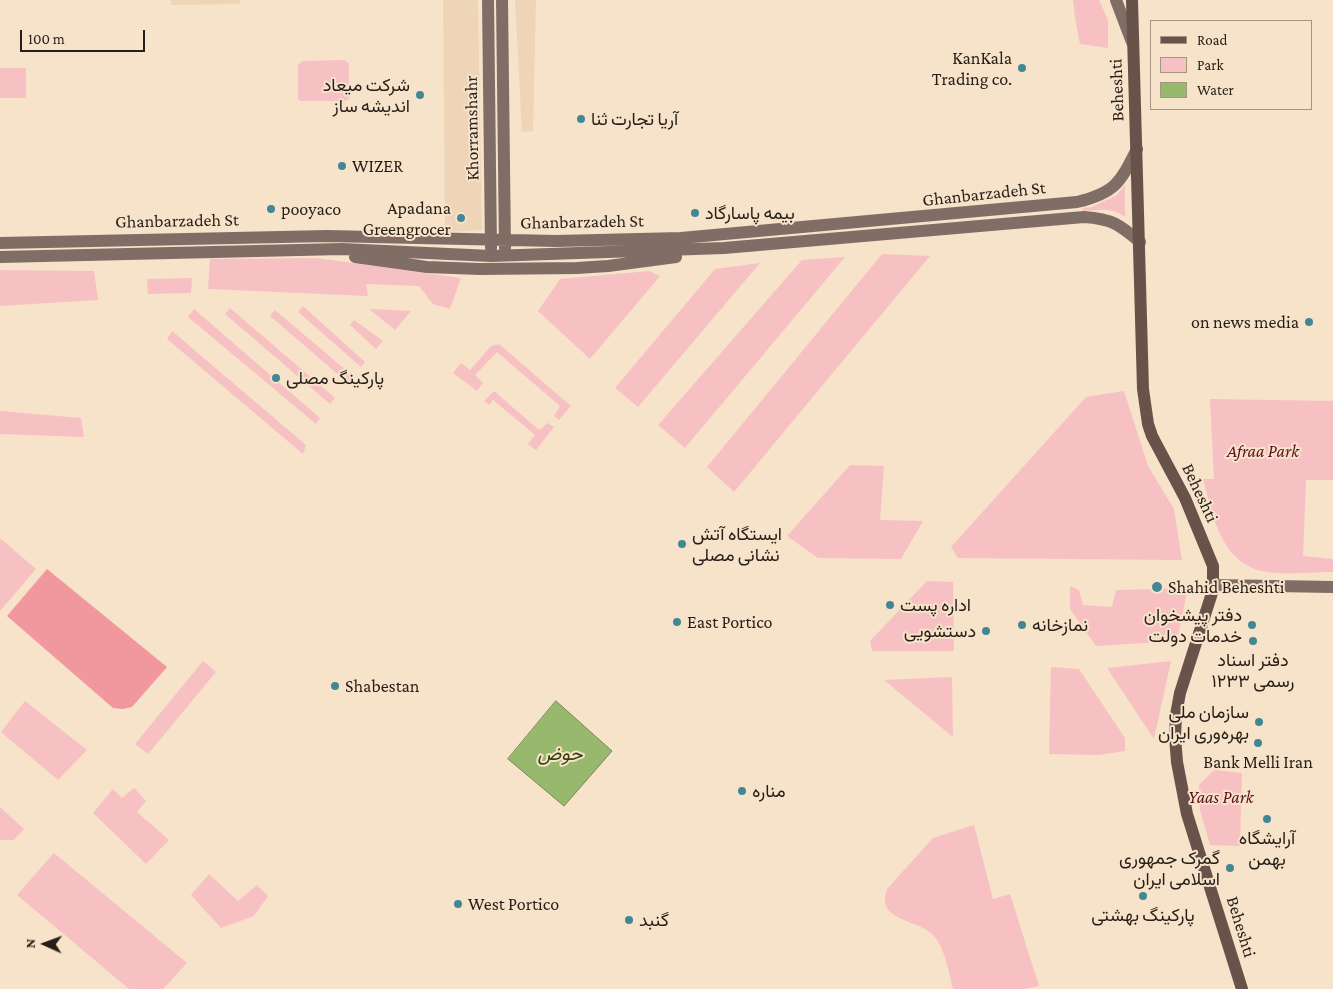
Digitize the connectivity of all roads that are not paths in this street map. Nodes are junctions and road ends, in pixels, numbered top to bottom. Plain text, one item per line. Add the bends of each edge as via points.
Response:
1 (488, 0) edge
2 (502, 0) edge
3 (1116, 0) edge
4 (1132, 0) edge
5 (1133, 42) junction
6 (1137, 149) junction
7 (491, 240) junction
8 (505, 240) junction
9 (1140, 242) junction
10 (0, 243) edge
11 (724, 248) junction
12 (303, 250) junction
13 (506, 255) junction
14 (491, 256) junction
15 (0, 257) edge
16 (1213, 585) junction
17 (1333, 587) edge
18 (1242, 989) edge

1 - 7 main road, Khorramshahr
2 - 8 main road, Khorramshahr
3 - 5 main road
4 - 5 main road, Beheshti
5 - 6 main road, Beheshti
6 - 8 main road, Ghanbarzadeh St via 1116,186 1099,197 1077,202 681,238
6 - 9 main road, Beheshti
7 - 8 main road, Ghanbarzadeh St
7 - 10 main road, Ghanbarzadeh St via 327,236
7 - 14 main road, Khorramshahr
8 - 13 main road, Khorramshahr
9 - 11 main road, Ghanbarzadeh St via 1118,224 1084,217
9 - 16 main road, Beheshti via 1143,389 1148,424 1210,556
11 - 12 main road via 608,266 480,269 427,267
11 - 13 main road, Ghanbarzadeh St
12 - 14 main road, Ghanbarzadeh St
12 - 15 main road, Ghanbarzadeh St
13 - 14 main road, Ghanbarzadeh St
16 - 17 main road
16 - 18 main road, Beheshti via 1180,693 1175,737 1187,814

